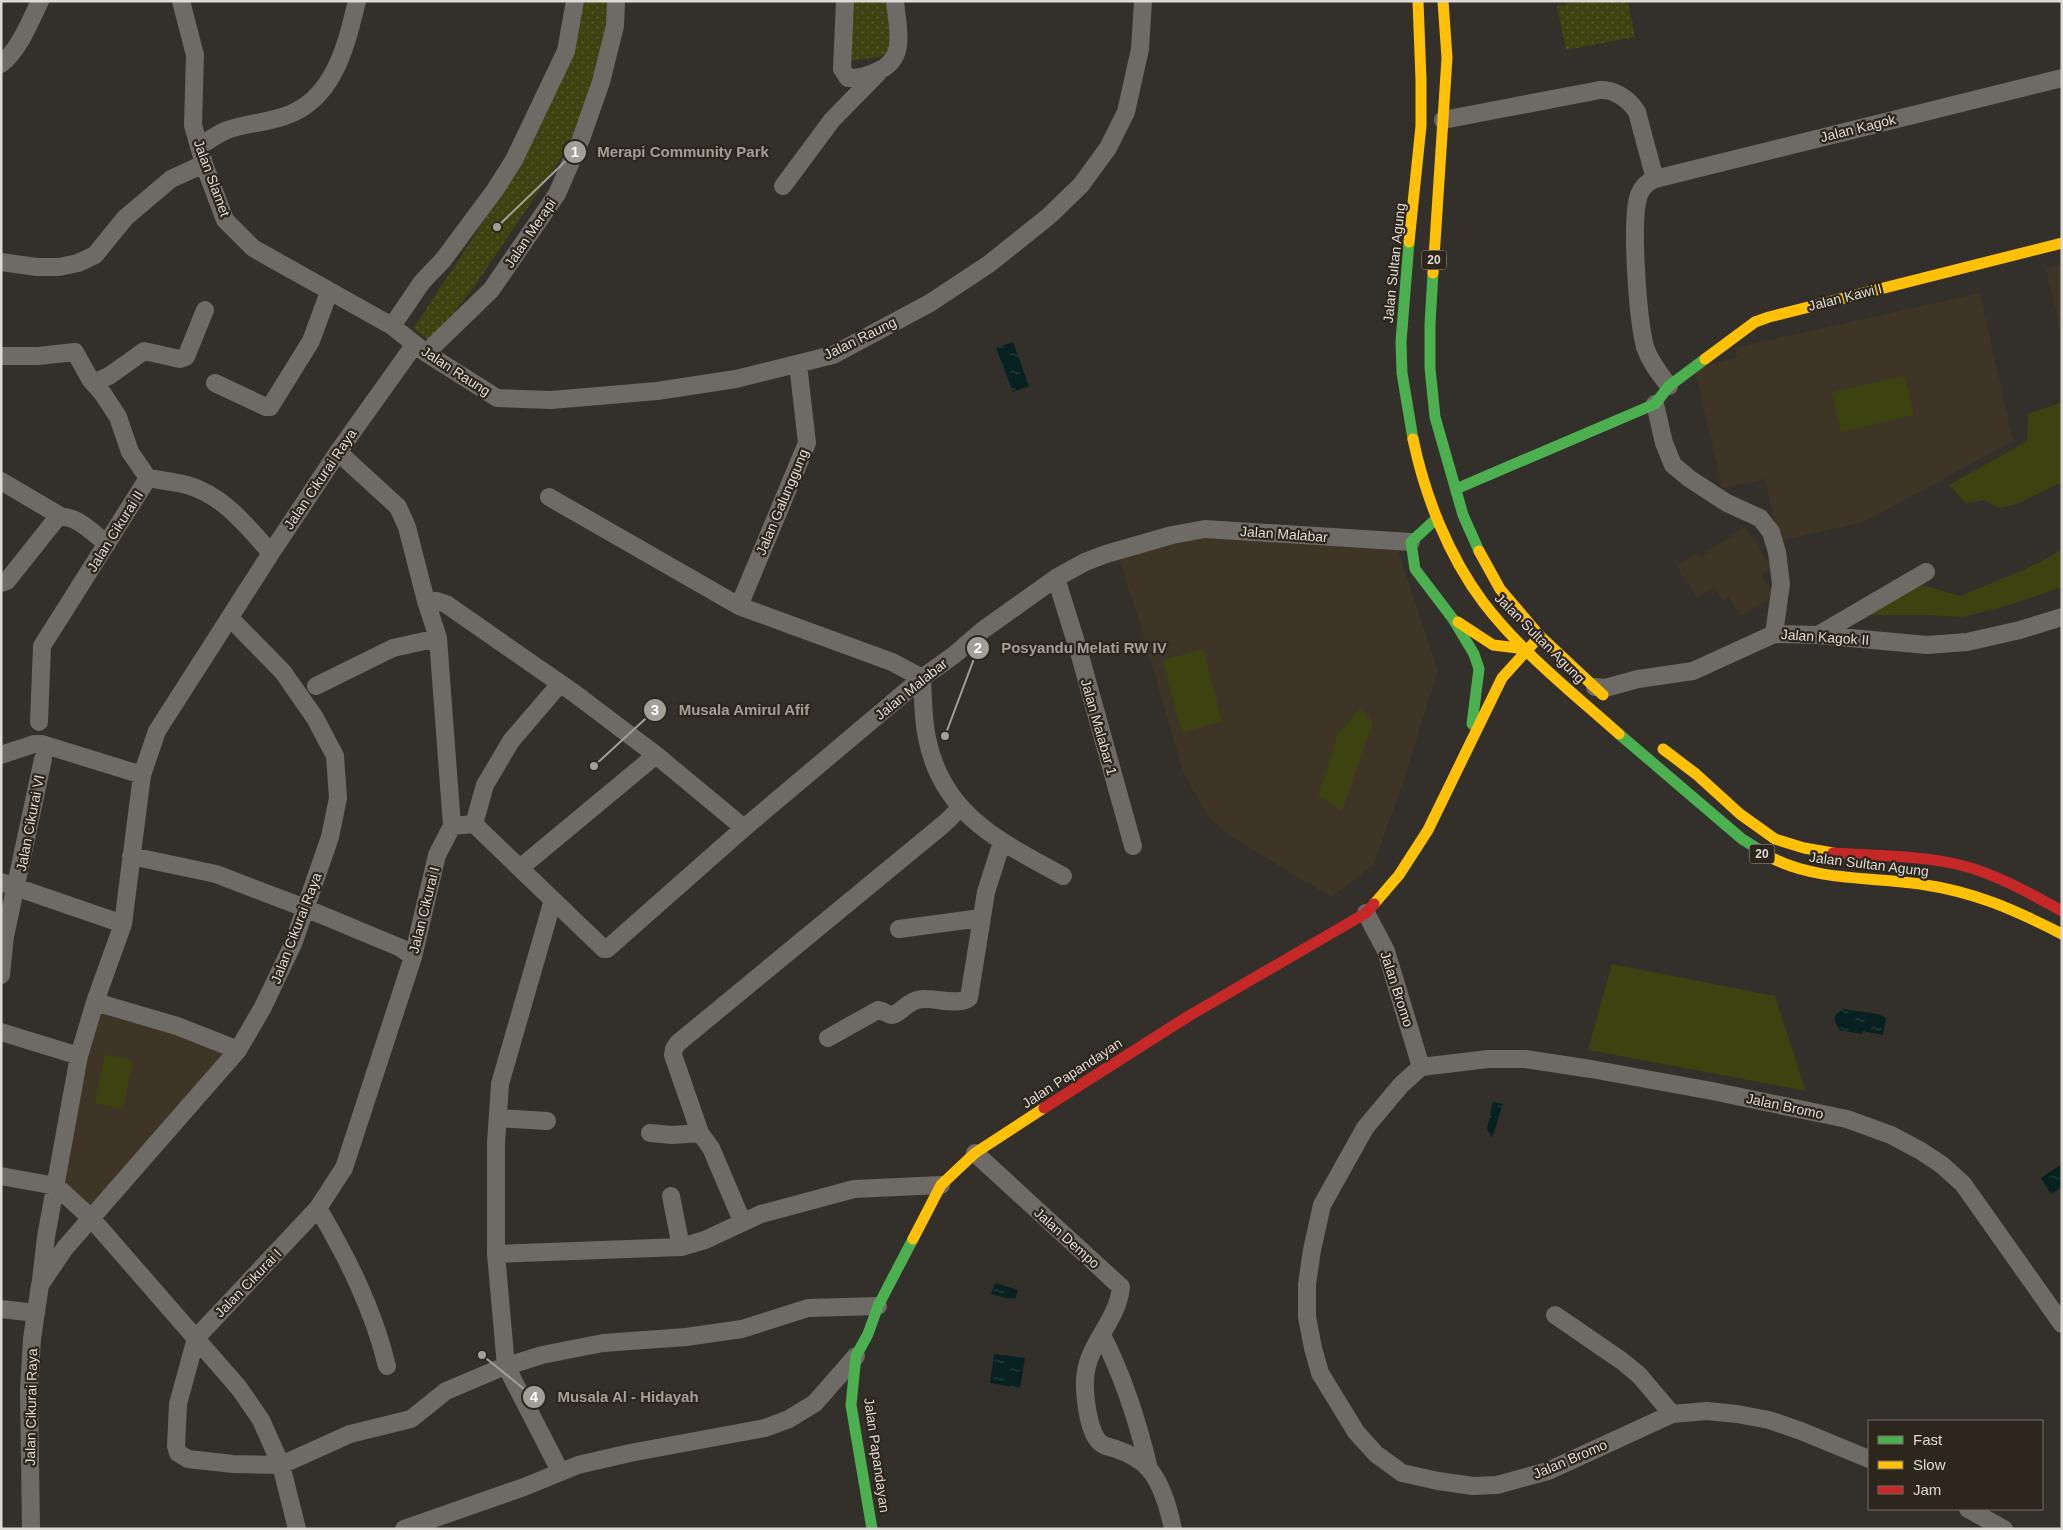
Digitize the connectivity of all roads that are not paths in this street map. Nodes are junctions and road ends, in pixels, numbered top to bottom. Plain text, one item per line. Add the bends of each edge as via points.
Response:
1 (40, 1) edge
2 (181, 1) edge
3 (357, 1) edge
4 (575, 1) edge
5 (616, 1) edge
6 (845, 1) edge
7 (895, 1) edge
8 (1143, 1) edge
9 (1418, 1) edge
10 (1444, 1) edge
11 (1, 64) edge
12 (880, 71) junction
13 (2062, 78) edge
14 (1443, 120) junction
15 (198, 146) junction
16 (204, 164) junction
17 (1655, 179) junction
18 (783, 186) dead end
19 (2062, 243) edge
20 (1, 262) edge
21 (329, 292) junction
22 (205, 310) dead end
23 (392, 326) junction
24 (420, 348) junction
25 (1, 356) edge
26 (798, 364) junction
27 (93, 383) junction
28 (215, 383) dead end
29 (1669, 386) junction
30 (1655, 404) junction
31 (338, 452) junction
32 (148, 478) junction
33 (1, 480) edge
34 (1456, 489) junction
35 (549, 497) dead end
36 (62, 516) junction
37 (1437, 518) junction
38 (1411, 542) junction
39 (106, 544) junction
40 (271, 553) junction
41 (1926, 572) dead end
42 (1056, 578) junction
43 (1, 583) edge
44 (426, 601) junction
45 (739, 606) junction
46 (1522, 614) junction
47 (2062, 617) edge
48 (230, 618) junction
49 (1453, 618) junction
50 (1504, 627) junction
51 (1774, 634) junction
52 (1818, 635) junction
53 (1540, 636) junction
54 (438, 638) junction
55 (1526, 649) junction
56 (922, 678) junction
57 (559, 684) junction
58 (316, 686) dead end
59 (1595, 687) junction
60 (1609, 700) dead end
61 (40, 722) dead end
62 (1470, 741) junction
63 (1657, 743) dead end
64 (1, 754) edge
65 (656, 755) junction
66 (43, 758) dead end
67 (142, 775) junction
68 (960, 808) junction
69 (474, 824) junction
70 (452, 826) junction
71 (744, 828) junction
72 (1002, 842) junction
73 (1133, 846) dead end
74 (131, 856) junction
75 (520, 868) junction
76 (1063, 876) dead end
77 (9, 885) edge
78 (553, 900) junction
79 (305, 908) junction
80 (2062, 911) edge
81 (1366, 914) junction
82 (981, 918) junction
83 (123, 924) junction
84 (899, 929) dead end
85 (2062, 934) edge
86 (413, 956) junction
87 (1, 975) edge
88 (95, 1002) junction
89 (1, 1032) edge
90 (828, 1038) dead end
91 (238, 1050) junction
92 (79, 1056) junction
93 (1421, 1067) junction
94 (498, 1118) junction
95 (547, 1120) dead end
96 (650, 1133) dead end
97 (700, 1133) junction
98 (974, 1153) junction
99 (1, 1176) edge
100 (940, 1185) junction
101 (56, 1186) junction
102 (671, 1196) dead end
103 (318, 1208) junction
104 (91, 1218) junction
105 (742, 1221) junction
106 (681, 1247) junction
107 (496, 1254) junction
108 (40, 1285) junction
109 (878, 1306) junction
110 (1, 1308) edge
111 (36, 1313) junction
112 (1555, 1315) dead end
113 (2062, 1324) edge
114 (1102, 1335) junction
115 (196, 1338) junction
116 (856, 1356) junction
117 (387, 1366) dead end
118 (506, 1366) junction
119 (1672, 1414) junction
120 (1868, 1459) edge
121 (281, 1465) junction
122 (1149, 1469) junction
123 (560, 1471) junction
124 (1970, 1510) edge
125 (31, 1529) edge
126 (297, 1529) edge
127 (404, 1529) edge
128 (872, 1529) edge
129 (1173, 1529) edge
130 (2004, 1529) edge

1 - 11 street via 23,35
2 - 15 street, Jalan Slamet via 195,55 193,125
3 - 15 street via 339,61 328,85 314,101 285,116 226,130
4 - 23 street via 566,51 514,160
5 - 24 street, Jalan Merapi via 615,26 601,82 557,194 491,290
6 - 12 street via 843,72 848,78 859,78
7 - 12 street via 898,50 894,60
8 - 26 street, Jalan Raung via 1140,49 1126,112 1108,148 1081,185 1005,252 930,303 832,355
9 - 37 main road, Jalan Sultan Agung / 20 via 1421,123 1404,304 1402,361 1414,441
10 - 14 main road, Jalan Sultan Agung / 20 via 1447,58
12 - 18 street via 832,120
13 - 17 street, Jalan Kagok
14 - 17 street via 1609,90 1632,103 1637,112
14 - 34 main road, Jalan Sultan Agung / 20 via 1430,368 1435,417
15 - 16 street, Jalan Slamet
16 - 20 street via 171,179 125,218 96,255 59,267
16 - 21 street, Jalan Slamet via 226,220 253,248
17 - 29 street via 1648,182 1639,196 1634,220 1640,317 1652,363
19 - 29 main road, Jalan Kawi I via 1769,317 1742,330
21 - 23 street, Jalan Slamet
21 - 28 street via 311,341 270,407
22 - 27 street via 183,359 144,351 110,376
23 - 24 street, Jalan Raung
24 - 26 street, Jalan Raung via 497,398 551,400 657,391 736,380
24 - 31 street, Jalan Cikurai Raya via 392,374
25 - 27 street via 75,352
26 - 45 street, Jalan Galunggung via 807,443
27 - 32 street via 118,417 130,452
29 - 30 main road, Jalan Kawi I
30 - 34 main road, Jalan Kawi I
30 - 51 street via 1673,465 1726,503 1760,518 1771,532 1781,584
31 - 40 street, Jalan Cikurai Raya
31 - 44 street via 398,507 407,527
32 - 39 street, Jalan Cikurai II
32 - 40 street, Jalan Cikurai II via 188,485 214,497 239,517
33 - 36 street
34 - 46 main road, Jalan Sultan Agung / 20 via 1463,515 1483,560 1500,589
35 - 45 street
36 - 39 street via 75,520
36 - 43 street via 51,524 7,581
37 - 38 main road
37 - 50 main road, Jalan Sultan Agung / 20 via 1464,573
38 - 42 street, Jalan Malabar via 1205,529 1106,554
38 - 49 main road, Jalan Papandayan via 1415,569
39 - 61 street, Jalan Cikurai II via 42,646
40 - 48 street, Jalan Cikurai Raya
41 - 52 street
42 - 56 street, Jalan Malabar
42 - 73 street, Jalan Malabar 1
44 - 54 street
44 - 57 street via 446,604
45 - 56 street via 892,662
46 - 50 main road
46 - 53 main road, Jalan Sultan Agung / 20
47 - 52 street, Jalan Kagok II via 1967,642 1927,645
48 - 67 street, Jalan Cikurai Raya via 157,731
48 - 79 street, Jalan Cikurai Raya via 283,672 315,718 335,756 338,798 330,838
49 - 55 main road via 1493,645
49 - 62 main road, Jalan Papandayan via 1479,669
50 - 55 main road, Jalan Sultan Agung / 20
51 - 52 street, Jalan Kagok II
51 - 59 street, Jalan Kagok II via 1693,671 1638,679 1605,688
53 - 55 main road, Jalan Papandayan
53 - 59 main road, Jalan Sultan Agung / 20
54 - 58 street via 393,648
54 - 70 street
55 - 62 main road, Jalan Papandayan via 1496,688
55 - 85 main road, Jalan Sultan Agung / 20 via 1724,825 1766,856 1803,870 1839,877 1899,881 1985,898
56 - 68 street via 931,755 942,782
56 - 71 street, Jalan Malabar
57 - 65 street
57 - 69 street via 511,741 484,785
59 - 60 main road, Jalan Sultan Agung / 20
62 - 81 main road, Jalan Papandayan via 1464,760 1420,845
63 - 80 main road, Jalan Sultan Agung / 20 via 1740,814 1775,839 1830,852 1964,866 2015,886
64 - 67 street via 42,744
65 - 71 street
65 - 75 street
66 - 77 street, Jalan Cikurai VI
67 - 74 street, Jalan Cikurai Raya
68 - 72 street
68 - 97 street via 678,1043 673,1056
69 - 70 street
69 - 75 street
70 - 86 street, Jalan Cikurai I via 437,855
71 - 78 street, Jalan Malabar via 610,948 604,949
72 - 76 street
72 - 82 street
74 - 79 street via 216,874
74 - 83 street, Jalan Cikurai Raya
75 - 78 street
77 - 83 street, Jalan Cikurai VI
77 - 87 street, Jalan Cikurai VI
78 - 94 street via 500,1084
79 - 86 street
79 - 91 street, Jalan Cikurai Raya via 293,944 263,1008
81 - 93 street, Jalan Bromo via 1386,951
81 - 98 main road, Jalan Papandayan via 1187,1018
82 - 84 street
82 - 90 street via 968,1000 918,1000 891,1015 878,1010
83 - 88 street, Jalan Cikurai Raya
86 - 103 street, Jalan Cikurai I via 344,1168
88 - 91 street via 177,1026
88 - 92 street, Jalan Cikurai Raya
89 - 92 street
91 - 104 street, Jalan Cikurai Raya
92 - 101 street, Jalan Cikurai Raya
93 - 113 street, Jalan Bromo via 1449,1062 1525,1059 1712,1091 1847,1120 1892,1135 1942,1165 1963,1184
93 - 119 street, Jalan Bromo via 1401,1085 1365,1128 1322,1205 1312,1250 1307,1317 1313,1348 1320,1373 1356,1432 1376,1454 1402,1473 1473,1486 1497,1485 1548,1470
94 - 95 street
94 - 107 street
96 - 97 street
97 - 105 street via 711,1148
98 - 100 main road, Jalan Papandayan
98 - 114 street, Jalan Dempo via 1120,1285 1113,1315
99 - 101 street
100 - 105 street via 854,1189
100 - 109 main road, Jalan Papandayan
101 - 104 street
101 - 108 street, Jalan Cikurai Raya
102 - 106 street
103 - 115 street, Jalan Cikurai I
103 - 117 street via 356,1276 374,1318
104 - 108 street, Jalan Cikurai Raya via 65,1248
104 - 115 street
105 - 106 street via 705,1240
106 - 107 street
107 - 118 street
108 - 111 street, Jalan Cikurai Raya
109 - 116 main road, Jalan Papandayan
109 - 118 street via 808,1308 742,1329 603,1343
110 - 111 street
111 - 125 street, Jalan Cikurai Raya via 29,1390
112 - 119 street via 1639,1375
114 - 122 street, Jalan Dempo via 1129,1397
114 - 122 street, Jalan Dempo via 1086,1372 1086,1398 1094,1436 1102,1444 1135,1457
115 - 121 street via 239,1388 261,1420
115 - 121 street via 178,1404 178,1453 188,1459
116 - 123 street via 815,1403 789,1420 765,1428 630,1453
116 - 128 main road, Jalan Papandayan via 851,1405
118 - 121 street via 446,1391 411,1419 350,1434
118 - 123 street
119 - 120 street, Jalan Bromo via 1707,1411 1769,1420
121 - 126 street
122 - 129 street, Jalan Dempo via 1159,1486
123 - 127 street
124 - 130 street

